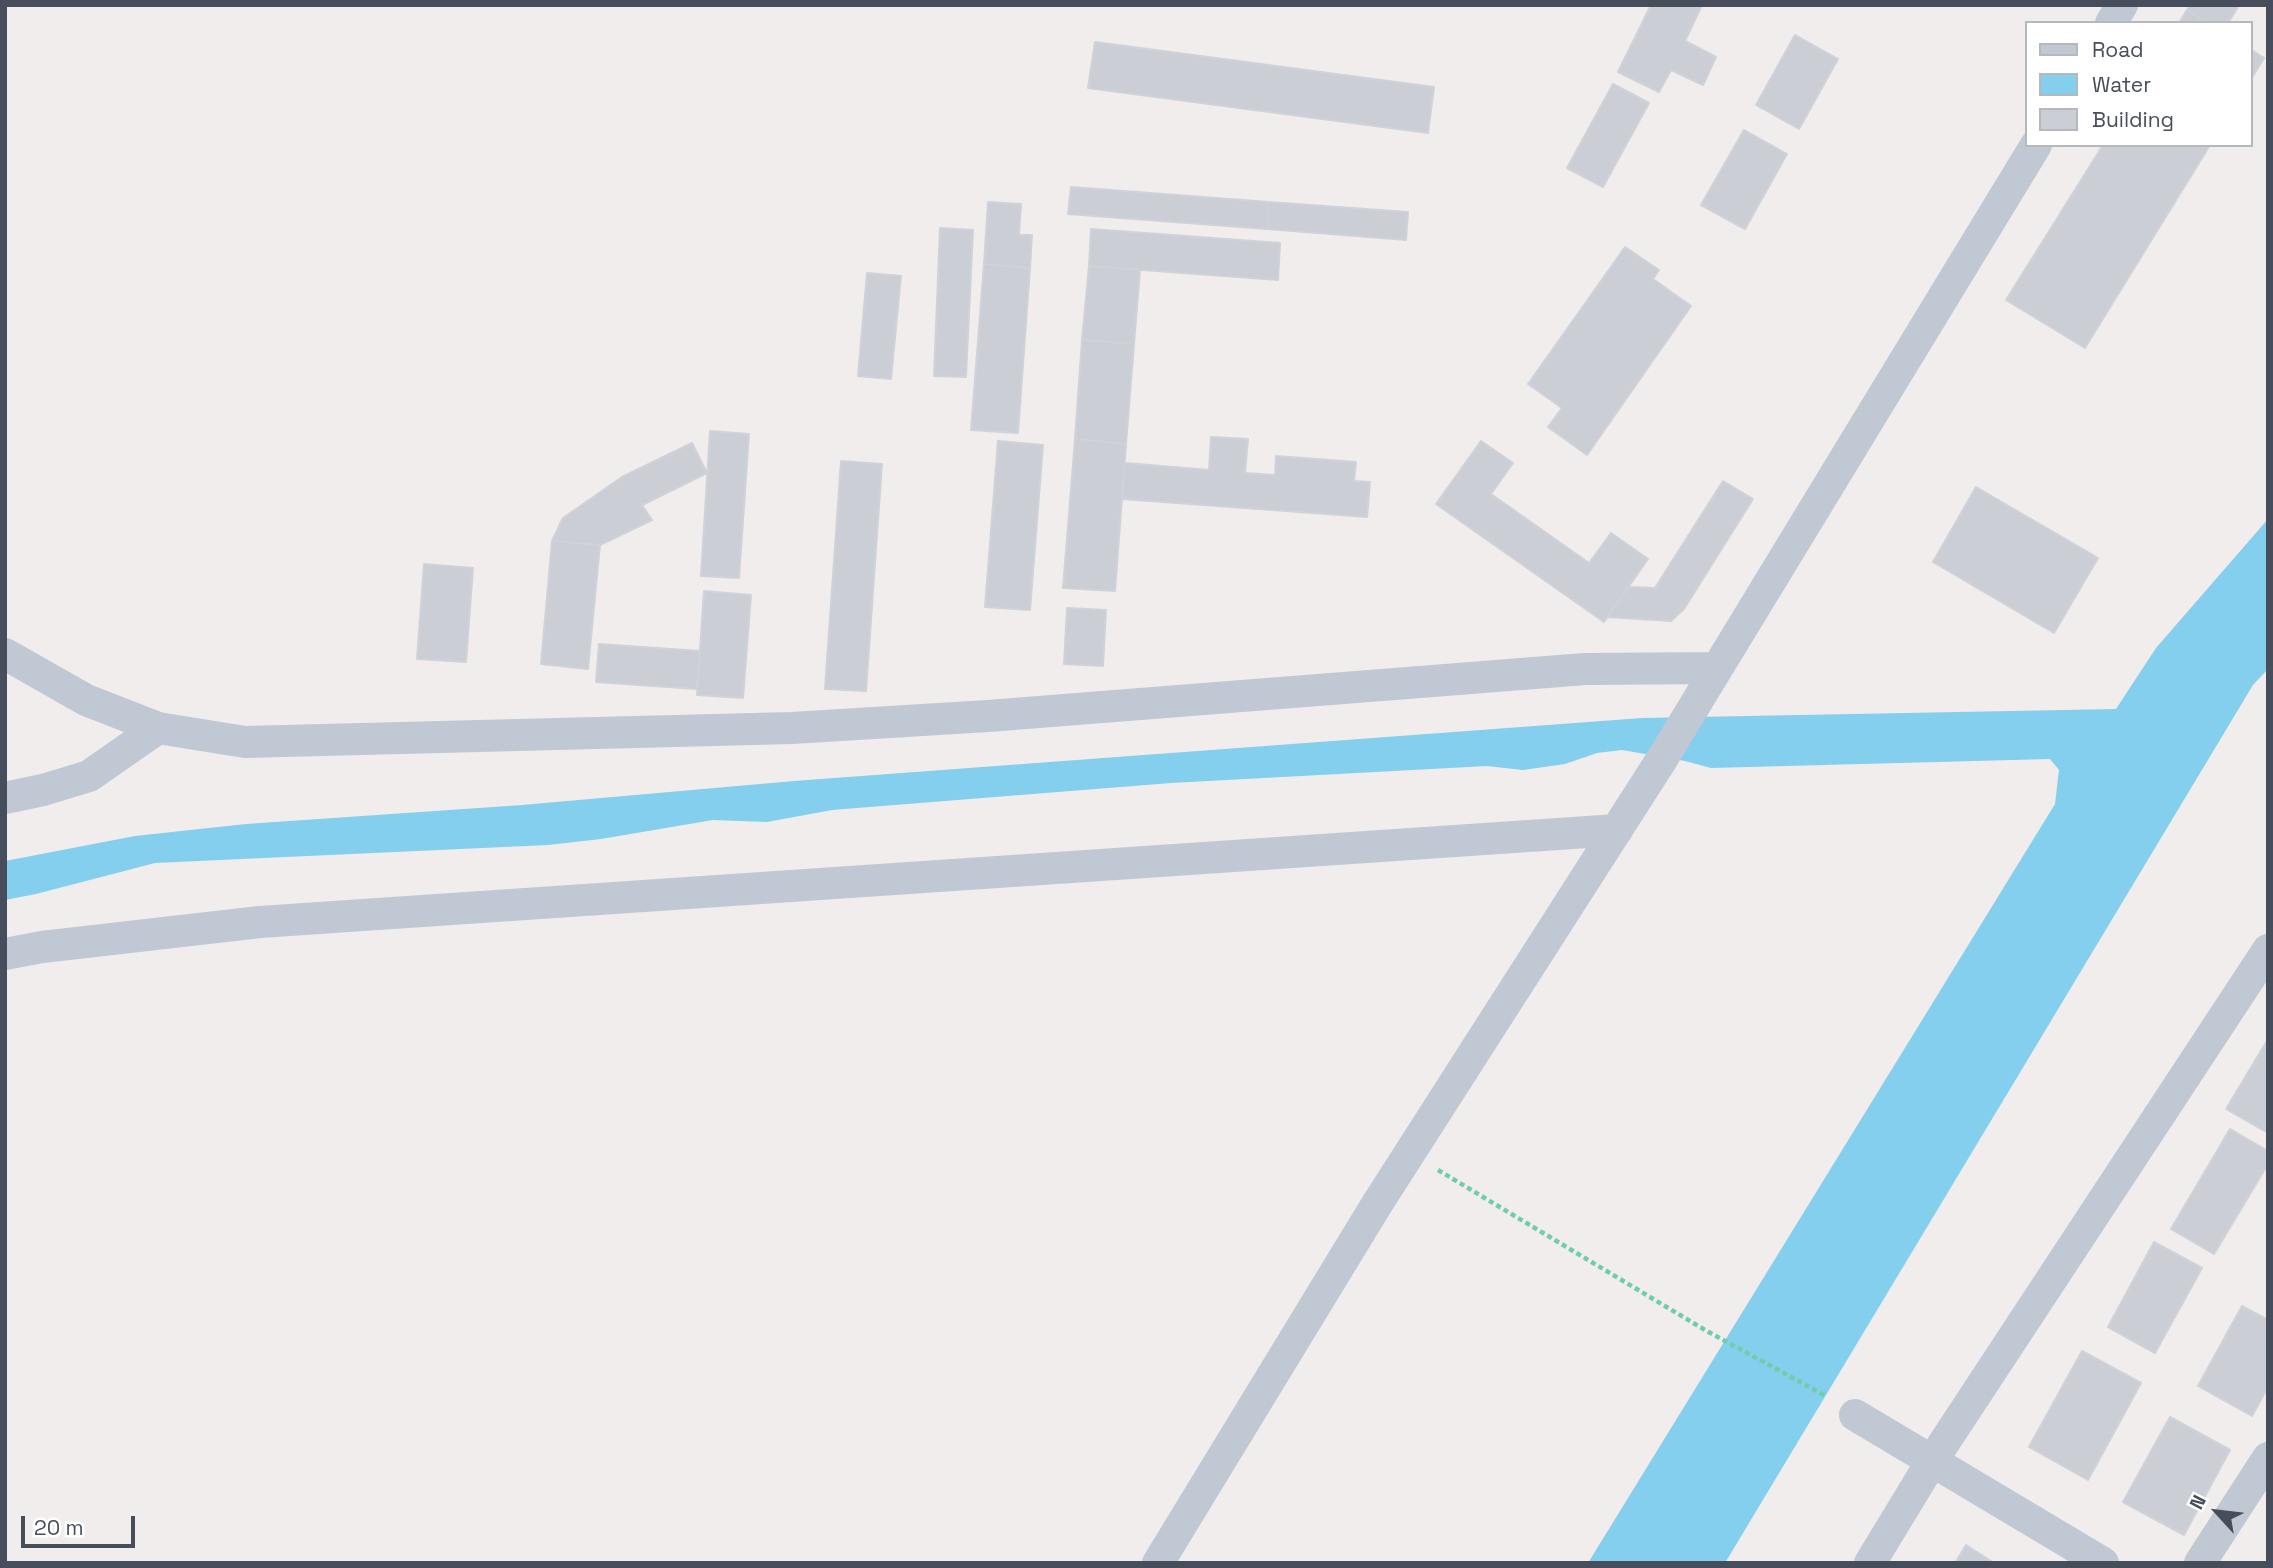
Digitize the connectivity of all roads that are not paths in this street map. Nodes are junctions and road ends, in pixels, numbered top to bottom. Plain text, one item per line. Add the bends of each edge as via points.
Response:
1 (2122, 5) edge
2 (2112, 21) edge
3 (2035, 147) edge
4 (5, 654) edge
5 (1717, 667) junction
6 (158, 728) junction
7 (5, 798) edge
8 (1617, 830) junction
9 (2268, 950) edge
10 (5, 954) edge
11 (1856, 1415) dead end
12 (2268, 1458) edge
13 (1933, 1461) junction
14 (1158, 1563) edge
15 (1870, 1563) edge
16 (2104, 1563) edge
17 (2200, 1563) edge

1 - 2 street
3 - 5 street
4 - 6 street via 86,700
5 - 6 street via 1585,669 765,729 245,742
5 - 8 street
6 - 7 street via 89,776
8 - 10 street via 260,922
8 - 14 street via 1409,1153
9 - 13 street
11 - 13 street
12 - 17 street
13 - 15 street
13 - 16 street

